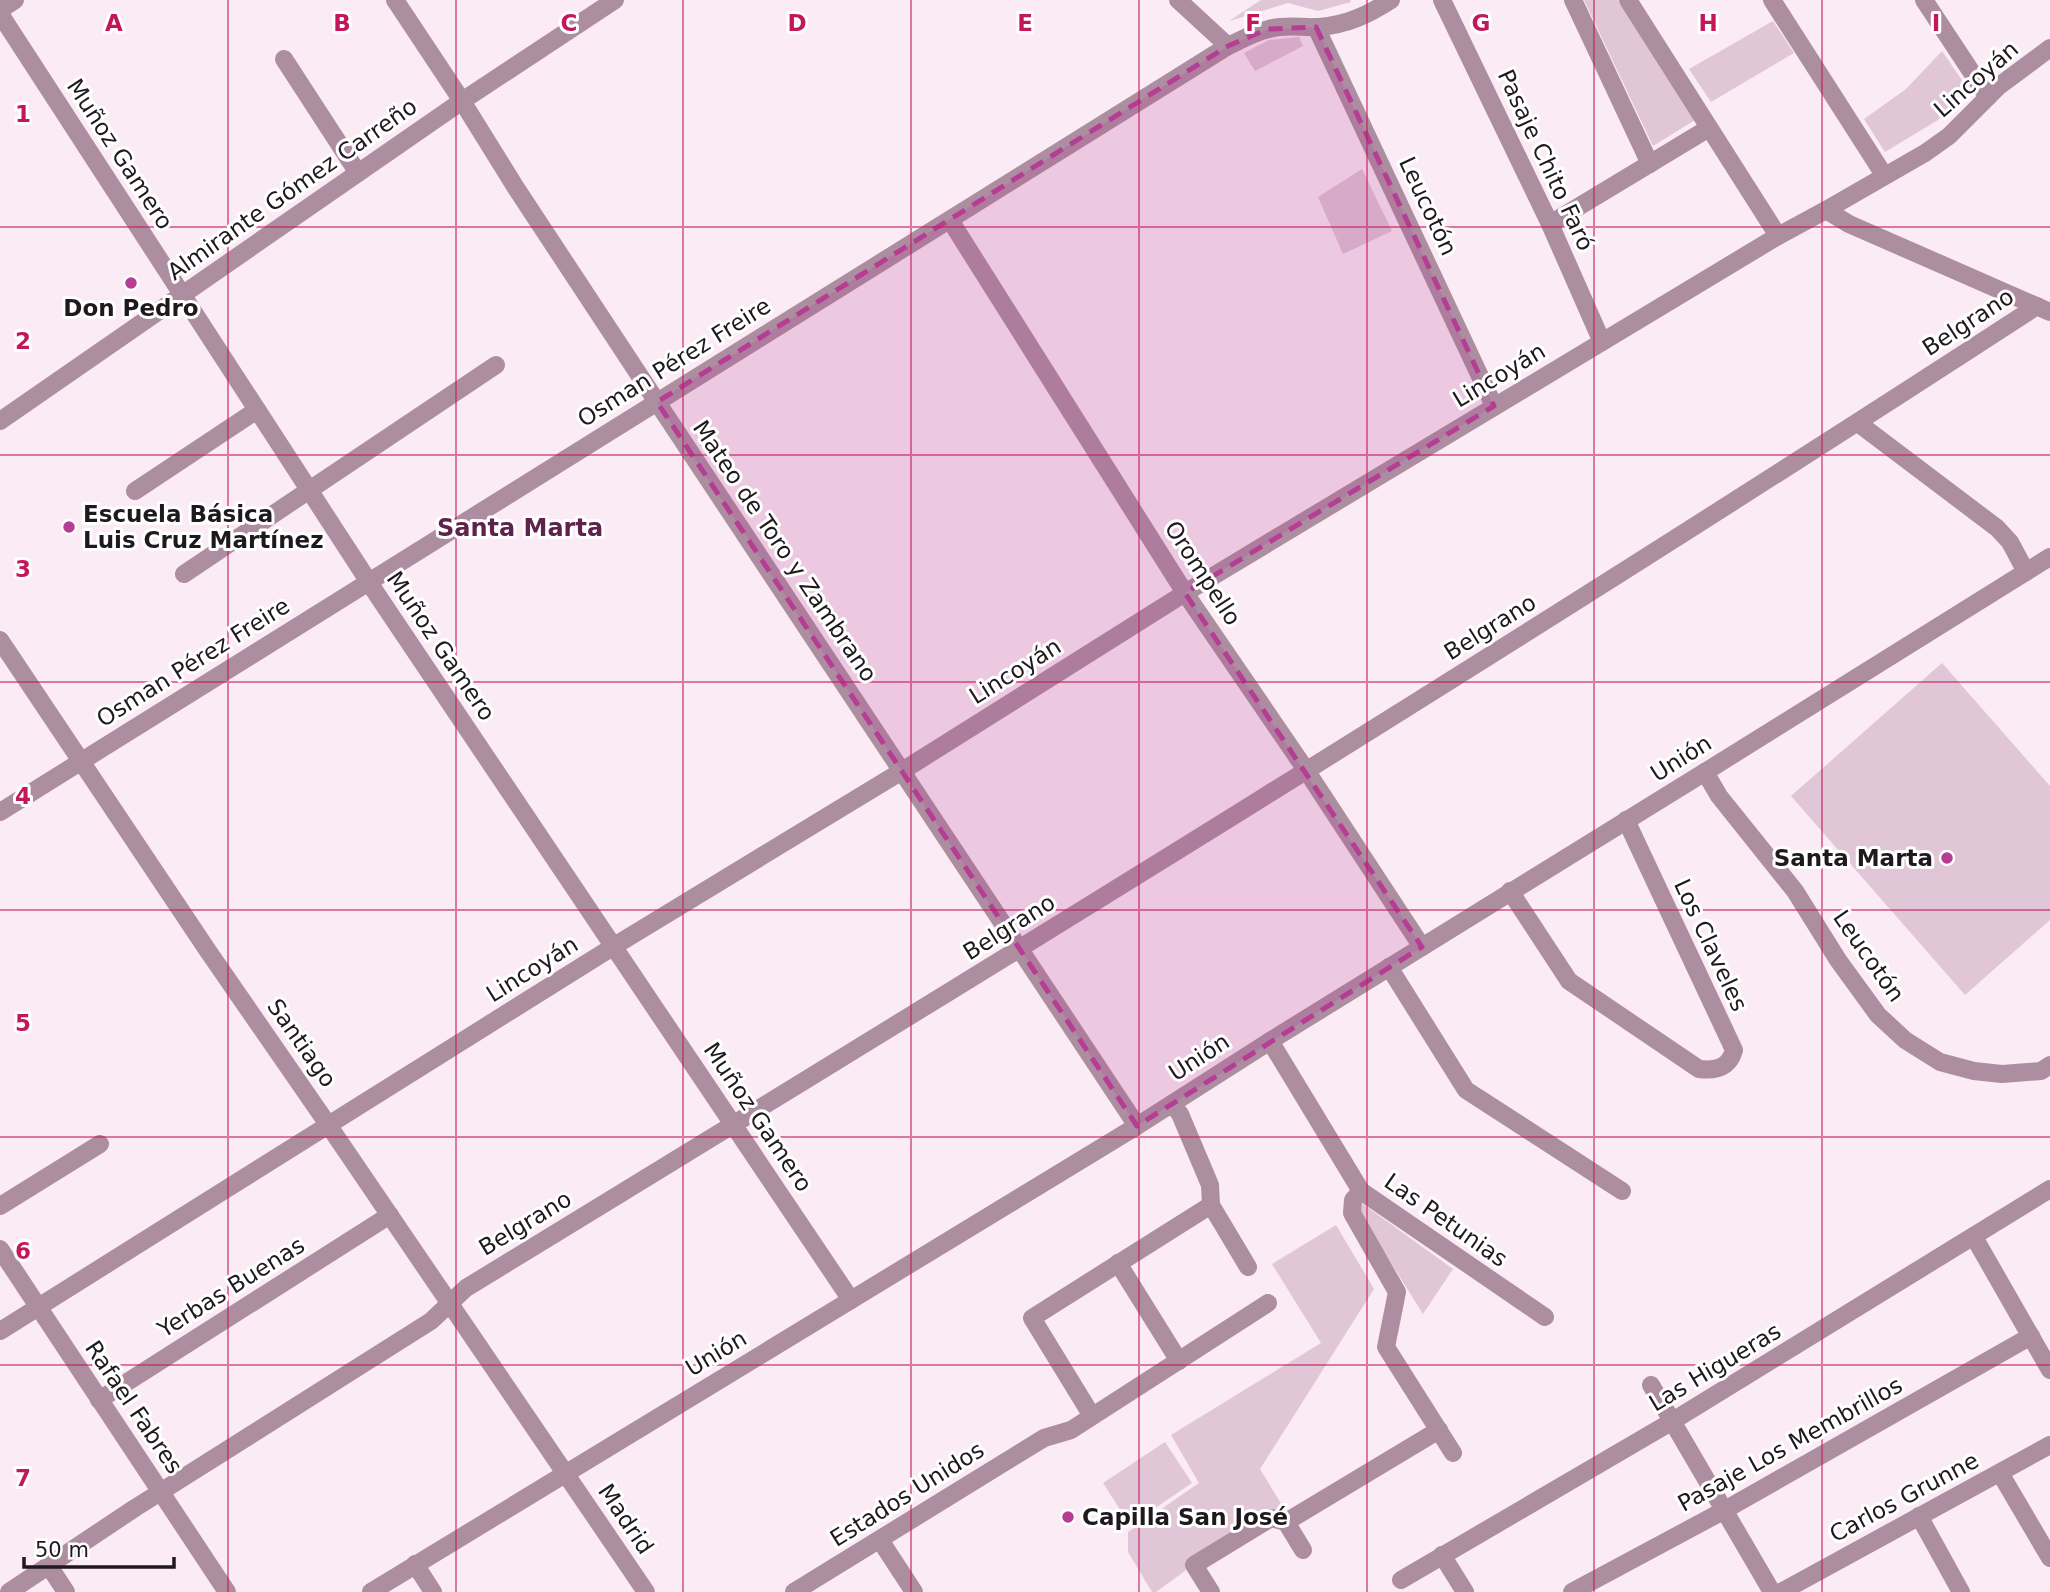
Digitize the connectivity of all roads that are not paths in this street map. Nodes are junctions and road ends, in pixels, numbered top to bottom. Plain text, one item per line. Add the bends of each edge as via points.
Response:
1 (15, 0) edge
2 (395, 0) edge
3 (615, 0) edge
4 (1178, 0) edge
5 (1391, 0) edge
6 (1442, 0) edge
7 (1573, 0) edge
8 (1628, 0) edge
9 (1772, 0) edge
10 (1924, 0) edge
11 (0, 12) edge
12 (1316, 27) junction
13 (1228, 46) junction
14 (2050, 48) edge
15 (284, 59) dead end
16 (1987, 97) junction
17 (462, 101) junction
18 (1709, 128) junction
19 (1650, 164) junction
20 (358, 173) junction
21 (1884, 175) junction
22 (1826, 210) junction
23 (950, 220) junction
24 (1550, 224) junction
25 (1778, 236) junction
26 (182, 295) junction
27 (2044, 309) edge
28 (1602, 342) junction
29 (496, 365) dead end
30 (657, 402) junction
31 (1494, 406) junction
32 (257, 410) junction
33 (0, 421) edge
34 (1858, 423) junction
35 (308, 489) junction
36 (135, 491) dead end
37 (2050, 558) edge
38 (2026, 572) junction
39 (184, 574) dead end
40 (369, 582) junction
41 (1185, 593) junction
42 (0, 640) edge
43 (81, 761) junction
44 (1306, 770) junction
45 (902, 771) junction
46 (1705, 772) junction
47 (0, 812) edge
48 (1626, 820) junction
49 (1510, 891) junction
50 (614, 946) junction
51 (1422, 947) junction
52 (1020, 949) junction
53 (1389, 967) junction
54 (1270, 1041) junction
55 (2050, 1065) edge
56 (1172, 1104) junction
57 (733, 1124) junction
58 (329, 1126) junction
59 (1137, 1126) junction
60 (100, 1144) dead end
61 (2050, 1189) edge
62 (1361, 1191) junction
63 (1622, 1191) dead end
64 (1211, 1205) junction
65 (0, 1206) edge
66 (390, 1215) junction
67 (1974, 1237) junction
68 (0, 1249) edge
69 (1118, 1263) junction
70 (1248, 1267) dead end
71 (851, 1300) junction
72 (449, 1303) junction
73 (1268, 1303) dead end
74 (37, 1307) junction
75 (1545, 1317) dead end
76 (0, 1331) edge
77 (2031, 1336) junction
78 (1179, 1361) junction
79 (2050, 1370) edge
80 (1651, 1385) dead end
81 (99, 1400) junction
82 (1092, 1416) junction
83 (1671, 1422) junction
84 (1439, 1430) junction
85 (2050, 1445) edge
86 (1453, 1454) dead end
87 (566, 1473) junction
88 (2000, 1473) junction
89 (162, 1491) junction
90 (1723, 1511) junction
91 (1919, 1516) junction
92 (1286, 1522) junction
93 (880, 1541) junction
94 (1303, 1550) dead end
95 (1443, 1555) junction
96 (2050, 1558) edge
97 (415, 1564) junction
98 (49, 1566) junction
99 (1401, 1580) dead end
100 (9, 1592) edge
101 (66, 1592) edge
102 (227, 1592) edge
103 (371, 1592) edge
104 (433, 1592) edge
105 (646, 1592) edge
106 (794, 1592) edge
107 (914, 1592) edge
108 (1211, 1592) edge
109 (1465, 1592) edge
110 (1572, 1592) edge
111 (1772, 1592) edge
112 (1781, 1592) edge
113 (1961, 1592) edge

1 - 11 street
2 - 17 street, Mateo de Toro y Zambrano
3 - 17 street, Almirante Gómez Carreño
4 - 13 street
5 - 12 street, Osman Pérez Freire via 1357,19
6 - 24 street, Pasaje Chito Faró
7 - 19 street
8 - 18 street
9 - 21 street
10 - 16 street
11 - 26 street, Muñoz Gamero
12 - 13 street, Osman Pérez Freire via 1268,29
12 - 31 street, Leucotón
13 - 23 street, Osman Pérez Freire
14 - 16 street, Lincoyán
15 - 20 street
16 - 21 street, Lincoyán via 1949,136
17 - 20 street, Almirante Gómez Carreño
17 - 30 street, Mateo de Toro y Zambrano
18 - 19 street
18 - 25 street
19 - 24 street
20 - 26 street, Almirante Gómez Carreño
21 - 22 street, Lincoyán
22 - 25 street, Lincoyán
22 - 27 street
23 - 30 street, Osman Pérez Freire
23 - 41 street, Orompello
24 - 28 street, Pasaje Chito Faró
25 - 28 street, Lincoyán
26 - 32 street, Muñoz Gamero
26 - 33 street, Almirante Gómez Carreño
27 - 34 street, Belgrano
28 - 31 street, Lincoyán
29 - 35 street
30 - 40 street, Osman Pérez Freire
30 - 45 street, Mateo de Toro y Zambrano
31 - 41 street, Lincoyán
32 - 35 street, Muñoz Gamero
32 - 36 street
34 - 38 street via 1997,528
34 - 44 street, Belgrano
35 - 39 street
35 - 40 street, Muñoz Gamero
37 - 38 street, Unión
38 - 46 street, Unión
40 - 43 street, Osman Pérez Freire
40 - 50 street, Muñoz Gamero
41 - 44 street, Orompello
41 - 45 street, Lincoyán
42 - 43 street, Santiago
43 - 47 street, Osman Pérez Freire
43 - 58 street, Santiago
44 - 51 street, Orompello
44 - 52 street, Belgrano
45 - 50 street, Lincoyán
45 - 52 street, Mateo de Toro y Zambrano
46 - 48 street, Unión
46 - 55 street, Leucotón via 1796,891 1878,1015 1905,1040 1940,1062 1974,1071 2002,1074
48 - 49 street, Unión
48 - 49 street, Los Claveles via 1734,1050 1723,1066 1699,1069 1569,981
49 - 51 street, Unión
50 - 57 street, Muñoz Gamero
50 - 58 street, Lincoyán
51 - 53 street, Unión
52 - 57 street, Belgrano
52 - 59 street, Mateo de Toro y Zambrano
53 - 54 street, Unión
53 - 63 street via 1466,1090
54 - 56 street, Unión
54 - 62 street, Las Petunias
56 - 59 street, Unión
56 - 64 street via 1210,1185
57 - 71 street, Muñoz Gamero
57 - 72 street, Belgrano via 466,1288
58 - 66 street, Santiago
58 - 74 street, Lincoyán
59 - 71 street, Unión
60 - 65 street
61 - 67 street, Las Higueras
62 - 75 street, Las Petunias
62 - 84 street via 1353,1200 1352,1213 1397,1292 1386,1347
64 - 69 street
64 - 70 street
66 - 72 street, Santiago
66 - 81 street, Yerbas Buenas
67 - 77 street
67 - 83 street, Las Higueras
68 - 74 street, Rafael Fabres
69 - 78 street
69 - 82 street via 1032,1318
71 - 87 street, Unión
72 - 87 street, Santiago
72 - 89 street, Belgrano via 431,1321
73 - 78 street, Estados Unidos
74 - 76 street, Lincoyán
74 - 81 street, Rafael Fabres
77 - 79 street
77 - 90 street, Pasaje Los Membrillos
78 - 82 street, Estados Unidos
80 - 83 street
81 - 89 street, Rafael Fabres
82 - 93 street, Estados Unidos via 1070,1430 1044,1438
83 - 90 street
83 - 95 street, Las Higueras
84 - 86 street
84 - 92 street
85 - 88 street, Carlos Grunne
87 - 97 street, Unión
87 - 105 street, Madrid
88 - 91 street, Carlos Grunne
88 - 96 street
89 - 98 street, Belgrano
89 - 102 street, Rafael Fabres
90 - 110 street, Pasaje Los Membrillos
90 - 111 street
91 - 112 street, Carlos Grunne
91 - 113 street
92 - 94 street
92 - 108 street via 1272,1518 1194,1565
93 - 106 street, Estados Unidos
93 - 107 street
95 - 99 street, Las Higueras
95 - 109 street
97 - 103 street, Unión
97 - 104 street
98 - 100 street, Belgrano
98 - 101 street

